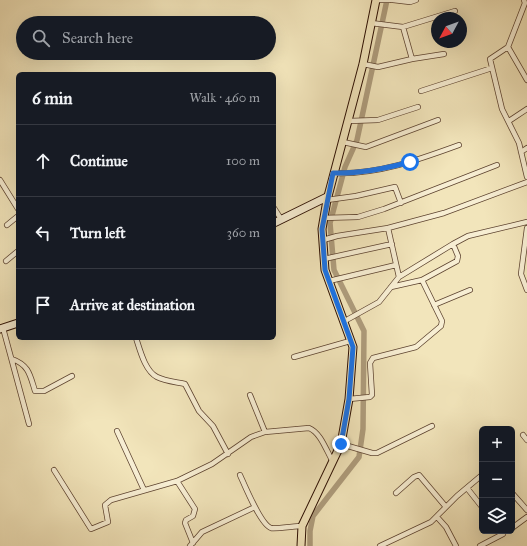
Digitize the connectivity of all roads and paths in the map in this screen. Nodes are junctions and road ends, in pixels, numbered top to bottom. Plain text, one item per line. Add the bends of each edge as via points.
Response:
1 (376, 0) edge
2 (383, 0) edge
3 (390, 0) edge
4 (394, 0) edge
5 (416, 0) edge
6 (525, 3) edge
7 (454, 11) dead end
8 (375, 24) junction
9 (403, 27) junction
10 (508, 46) junction
11 (444, 54) dead end
12 (412, 59) junction
13 (363, 64) junction
14 (492, 68) junction
15 (527, 80) edge
16 (421, 91) dead end
17 (418, 107) dead end
18 (527, 109) edge
19 (438, 120) dead end
20 (349, 121) junction
21 (509, 121) junction
22 (342, 142) junction
23 (459, 145) dead end
24 (527, 148) edge
25 (521, 152) junction
26 (497, 165) dead end
27 (336, 173) junction
28 (527, 177) edge
29 (0, 180) edge
30 (527, 182) edge
31 (329, 199) junction
32 (401, 203) junction
33 (16, 206) edge
34 (276, 211) edge
35 (16, 218) edge
36 (326, 218) junction
37 (282, 219) junction
38 (276, 222) edge
39 (527, 222) edge
40 (7, 225) dead end
41 (388, 228) junction
42 (527, 228) edge
43 (325, 240) junction
44 (392, 244) junction
45 (453, 244) junction
46 (16, 253) edge
47 (327, 258) junction
48 (6, 261) dead end
49 (396, 265) junction
50 (399, 277) junction
51 (332, 280) junction
52 (422, 280) junction
53 (391, 287) junction
54 (470, 290) dead end
55 (527, 290) edge
56 (434, 305) junction
57 (343, 322) junction
58 (16, 324) edge
59 (1, 328) edge
60 (137, 340) edge
61 (350, 340) junction
62 (294, 357) dead end
63 (12, 359) junction
64 (72, 376) dead end
65 (250, 395) dead end
66 (349, 399) junction
67 (29, 424) dead end
68 (432, 426) dead end
69 (116, 431) dead end
70 (265, 432) junction
71 (523, 435) dead end
72 (527, 440) edge
73 (344, 446) junction
74 (228, 454) junction
75 (333, 462) junction
76 (54, 470) dead end
77 (240, 475) dead end
78 (479, 478) edge
79 (177, 481) junction
80 (467, 488) junction
81 (144, 490) junction
82 (396, 493) dead end
83 (515, 496) edge
84 (479, 503) edge
85 (255, 507) junction
86 (446, 507) junction
87 (527, 510) edge
88 (437, 517) junction
89 (527, 517) edge
90 (302, 526) junction
91 (515, 526) edge
92 (501, 534) edge
93 (192, 545) edge
94 (301, 546) edge
95 (380, 546) edge
96 (456, 546) edge
97 (480, 546) edge

1 - 2 street
1 - 8 main road
2 - 3 street
4 - 5 street
6 - 10 street
7 - 9 street
8 - 9 street
8 - 13 main road
9 - 12 street
10 - 14 street via 491,57
10 - 15 street
11 - 12 street
12 - 13 street via 378,67
13 - 20 main road
14 - 16 street
14 - 21 street via 502,109
17 - 20 street via 378,120
18 - 21 street
19 - 22 street via 374,144 360,146
20 - 22 main road
21 - 25 street
22 - 27 main road
23 - 27 street via 404,164 353,174
24 - 25 street
25 - 28 street
26 - 32 street
27 - 31 main road
29 - 33 street
30 - 41 street via 444,213
31 - 32 street via 394,187
31 - 36 main road
31 - 37 street
32 - 36 street via 358,217
34 - 37 street
35 - 40 street
36 - 43 main road
37 - 38 street
39 - 45 street via 468,236
41 - 43 street
41 - 44 street
42 - 55 street via 521,274
43 - 47 main road
44 - 47 street
44 - 49 street
45 - 50 street
45 - 52 street via 458,256 457,261
46 - 48 street
47 - 51 main road via 325,270
49 - 50 street
49 - 51 street
50 - 53 street
51 - 57 main road
52 - 53 street
52 - 56 street
53 - 57 street via 379,302
54 - 56 street
56 - 66 street via 442,321 439,330 416,347 371,360 372,395
57 - 61 main road
58 - 59 street
59 - 63 street
60 - 74 street via 152,374 185,384 199,411 213,426
61 - 62 street
61 - 66 main road via 353,347
63 - 64 street via 22,362 35,391 44,391
63 - 67 street
65 - 70 street
66 - 73 main road
68 - 73 street via 382,452 372,454
69 - 81 street
70 - 74 street via 252,437
70 - 75 street via 309,428 318,433
71 - 72 street
73 - 75 main road
74 - 79 street
75 - 90 main road
76 - 81 street via 91,529 108,522 106,502
77 - 85 street
78 - 80 street
79 - 81 street
79 - 93 street via 195,509 193,516 185,523
80 - 84 street
80 - 86 street
82 - 86 street via 419,475
83 - 87 street
85 - 90 street via 267,526 272,529
85 - 93 street via 202,532
86 - 88 street
88 - 95 street via 415,531
88 - 96 street via 446,527
89 - 91 street
90 - 94 main road
92 - 97 street

